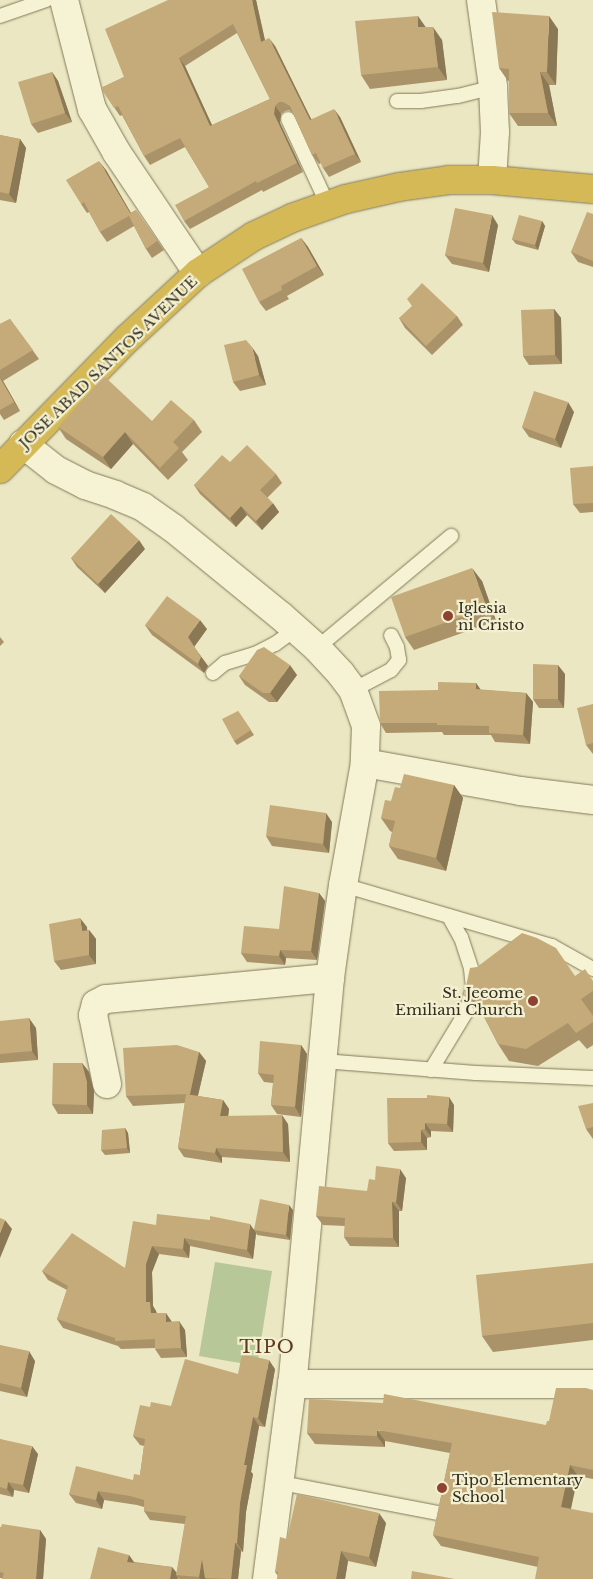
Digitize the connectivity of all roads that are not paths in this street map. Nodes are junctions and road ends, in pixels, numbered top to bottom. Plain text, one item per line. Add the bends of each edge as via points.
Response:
1 (46, 0) edge
2 (64, 0) edge
3 (482, 0) edge
4 (0, 16) edge
5 (493, 88) junction
6 (397, 101) dead end
7 (288, 119) dead end
8 (492, 180) junction
9 (593, 189) edge
10 (328, 205) junction
11 (198, 273) junction
12 (23, 444) junction
13 (0, 469) edge
14 (451, 536) dead end
15 (296, 629) junction
16 (391, 635) dead end
17 (317, 648) junction
18 (213, 673) dead end
19 (353, 690) junction
20 (365, 764) junction
21 (593, 800) edge
22 (343, 885) junction
23 (449, 916) junction
24 (593, 969) edge
25 (330, 978) junction
26 (323, 1061) junction
27 (431, 1070) junction
28 (593, 1078) edge
29 (107, 1084) dead end
30 (292, 1384) junction
31 (593, 1384) edge
32 (281, 1483) junction
33 (438, 1513) edge
34 (267, 1579) edge

1 - 4 lane
2 - 11 street via 92,109
3 - 5 street
5 - 6 lane via 458,96
5 - 8 street via 496,132
7 - 10 lane
8 - 9 highway, JOSE ABAD SANTOS AVENUE
8 - 10 highway, JOSE ABAD SANTOS AVENUE via 449,180 399,186
10 - 11 highway, JOSE ABAD SANTOS AVENUE via 254,236
11 - 12 highway, JOSE ABAD SANTOS AVENUE
12 - 13 highway, JOSE ABAD SANTOS AVENUE
12 - 15 street via 56,470 142,507 173,528
14 - 17 lane
15 - 17 street
15 - 18 lane via 275,644 225,663
16 - 19 lane via 399,660 391,670
17 - 19 street
19 - 20 street via 366,726
20 - 21 street
20 - 22 street
22 - 23 lane
22 - 25 street
23 - 24 lane via 552,946
23 - 27 lane via 471,968 473,988 466,1012
25 - 26 street
25 - 29 street via 106,999 96,1004 93,1015
26 - 27 lane
26 - 30 street
27 - 28 lane
30 - 31 street
30 - 32 street
32 - 33 lane
32 - 34 street

